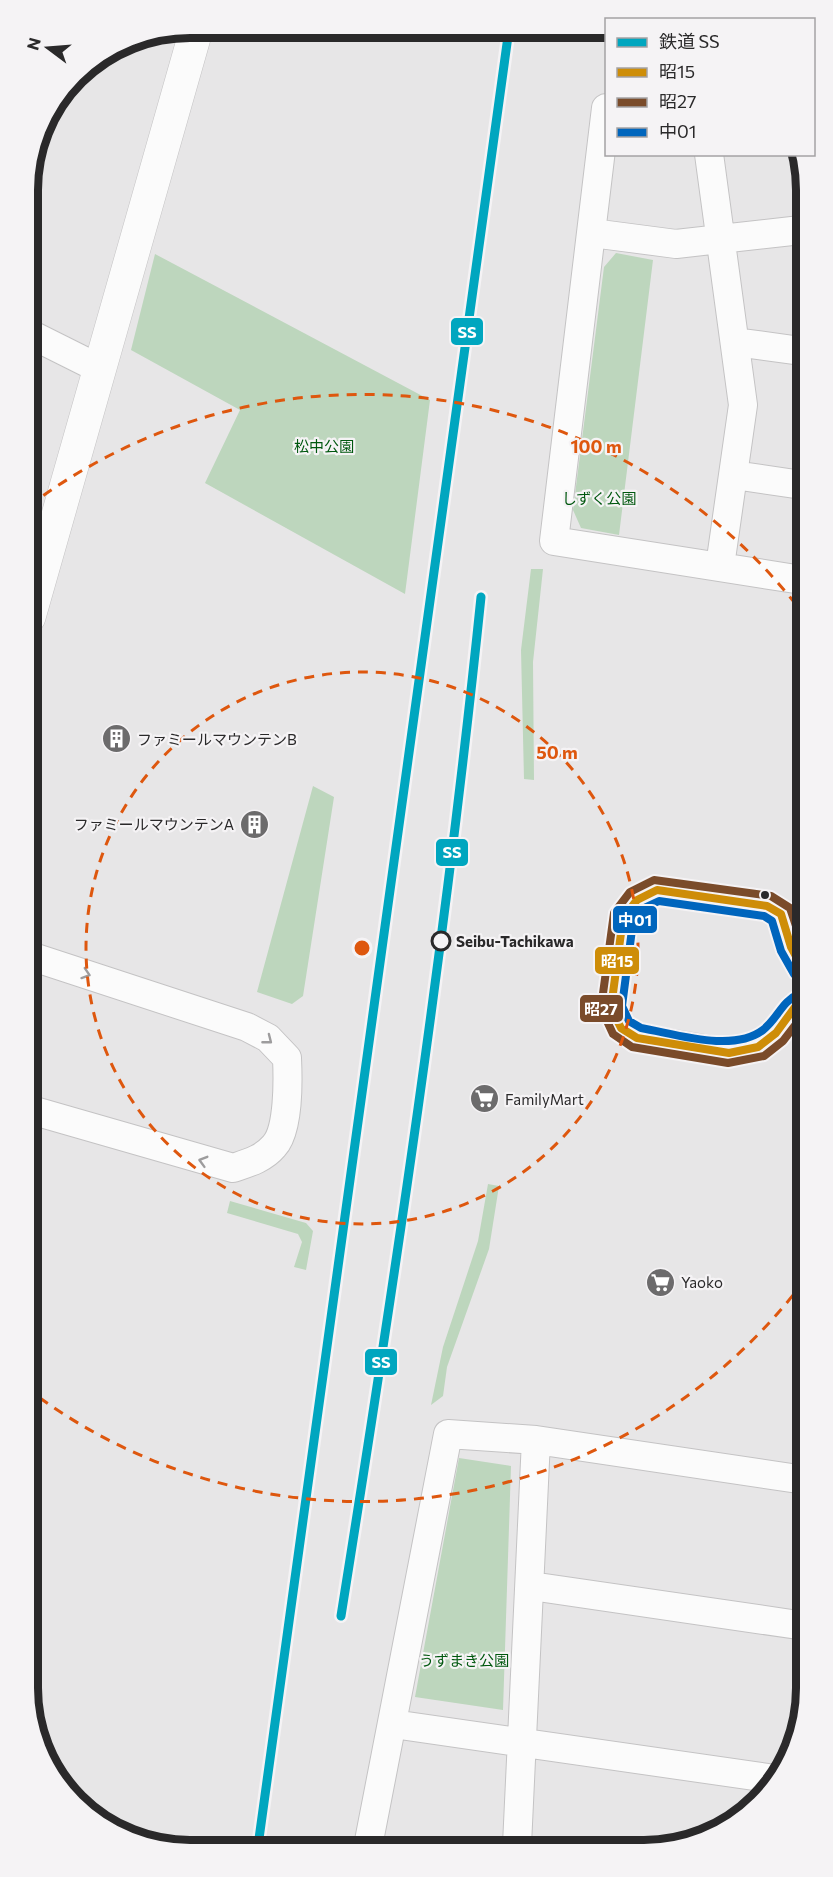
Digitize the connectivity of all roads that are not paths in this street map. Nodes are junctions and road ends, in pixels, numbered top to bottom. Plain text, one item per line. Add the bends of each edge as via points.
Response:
1 (194, 38) edge
2 (605, 117) edge
3 (709, 156) edge
4 (796, 231) edge
5 (592, 233) junction
6 (720, 240) junction
7 (38, 338) edge
8 (735, 342) junction
9 (796, 350) edge
10 (98, 368) junction
11 (734, 475) junction
12 (796, 484) edge
13 (720, 566) junction
14 (796, 579) edge
15 (38, 585) edge
16 (795, 951) edge
17 (38, 959) edge
18 (795, 1010) edge
19 (38, 1112) edge
20 (536, 1440) junction
21 (795, 1479) edge
22 (531, 1586) junction
23 (795, 1625) edge
24 (393, 1724) junction
25 (521, 1742) junction
26 (766, 1778) edge
27 (369, 1840) edge
28 (517, 1840) edge

1 - 10 street
2 - 5 street
3 - 6 street
4 - 6 street
5 - 6 street via 676,244
5 - 13 street via 554,541
6 - 8 street
7 - 10 street
8 - 9 street
8 - 11 street via 743,405
10 - 15 street
11 - 12 street
11 - 13 street
13 - 14 street
16 - 18 street via 781,914 767,906 657,890 637,900 623,918 611,1008 621,1028 637,1038 729,1053 758,1047
17 -> 19 street via 247,1027 268,1038 287,1058 289,1098 276,1145 255,1161 233,1168
20 - 21 street
20 - 22 street
20 - 24 street via 448,1434
22 - 23 street
22 - 25 street
24 - 25 street
24 - 27 street
25 - 26 street
25 - 28 street

